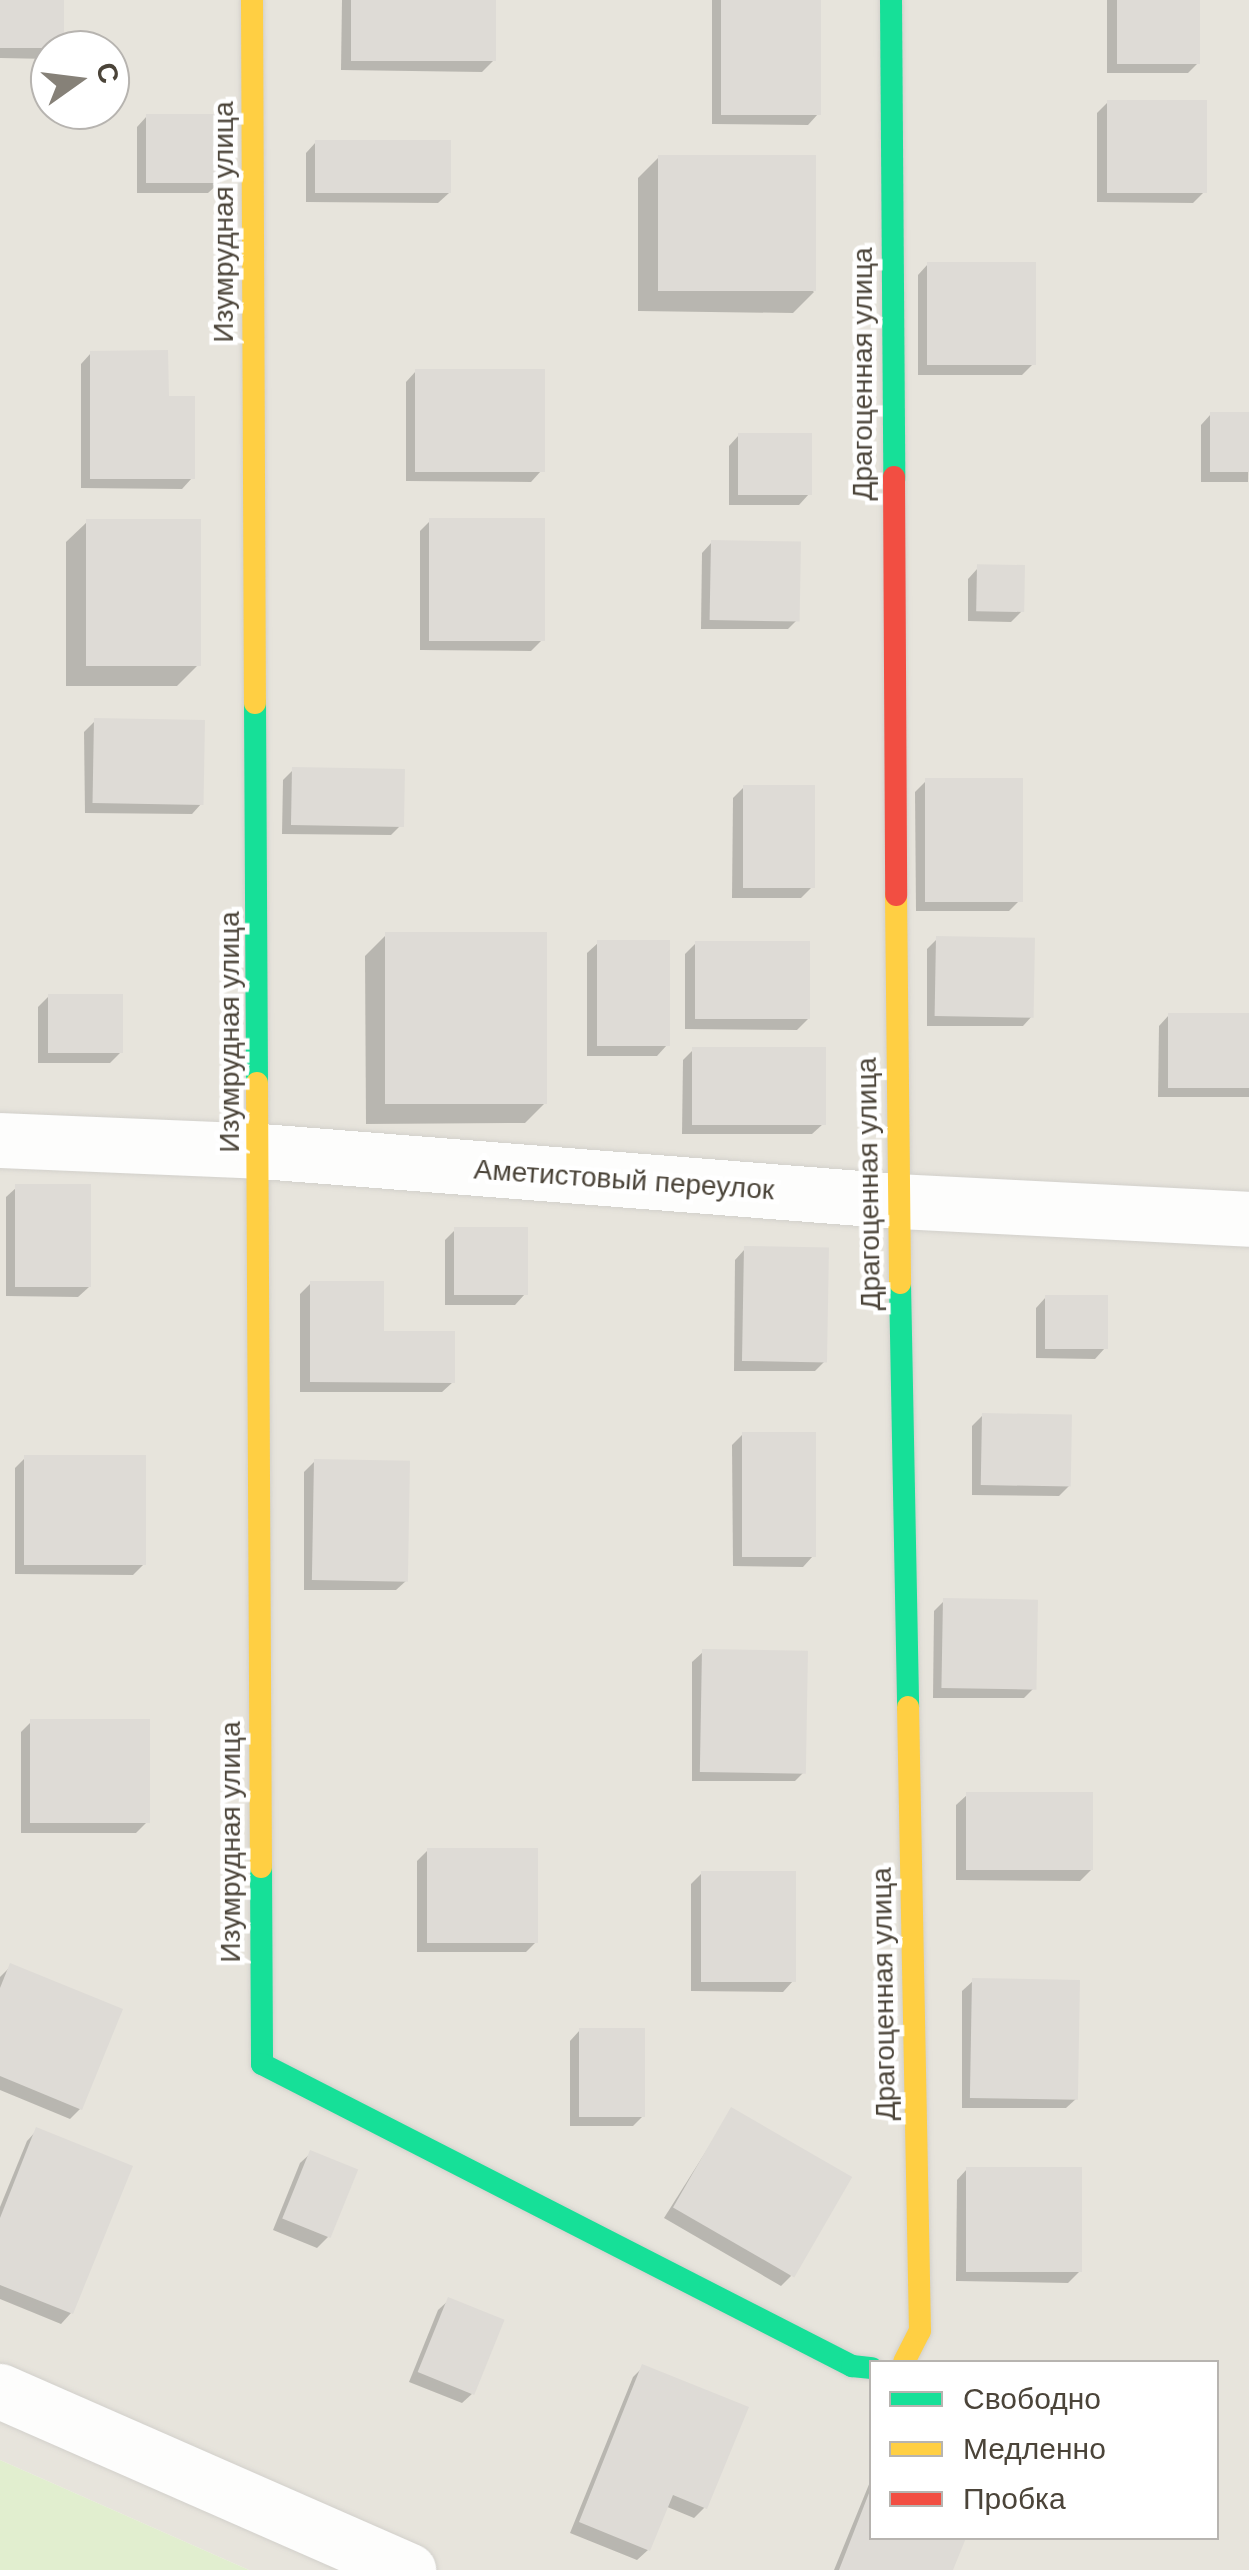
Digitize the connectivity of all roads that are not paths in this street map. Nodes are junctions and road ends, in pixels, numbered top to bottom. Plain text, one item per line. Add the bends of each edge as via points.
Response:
1 (252, 0) edge
2 (891, 0) edge
3 (0, 1140) edge
4 (260, 1152) junction
5 (898, 1202) junction
6 (1249, 1219) edge
7 (905, 2360) edge
8 (869, 2368) edge
9 (0, 2391) edge
10 (408, 2570) edge

1 - 4 street, Изумрудная улица
2 - 5 street, Драгоценная улица
3 - 4 street, Аметистовый переулок
4 - 5 street, Аметистовый переулок
4 - 8 street, Изумрудная улица via 262,2064 852,2366
5 - 6 street, Аметистовый переулок
5 - 7 street, Драгоценная улица via 920,2330
9 - 10 street

